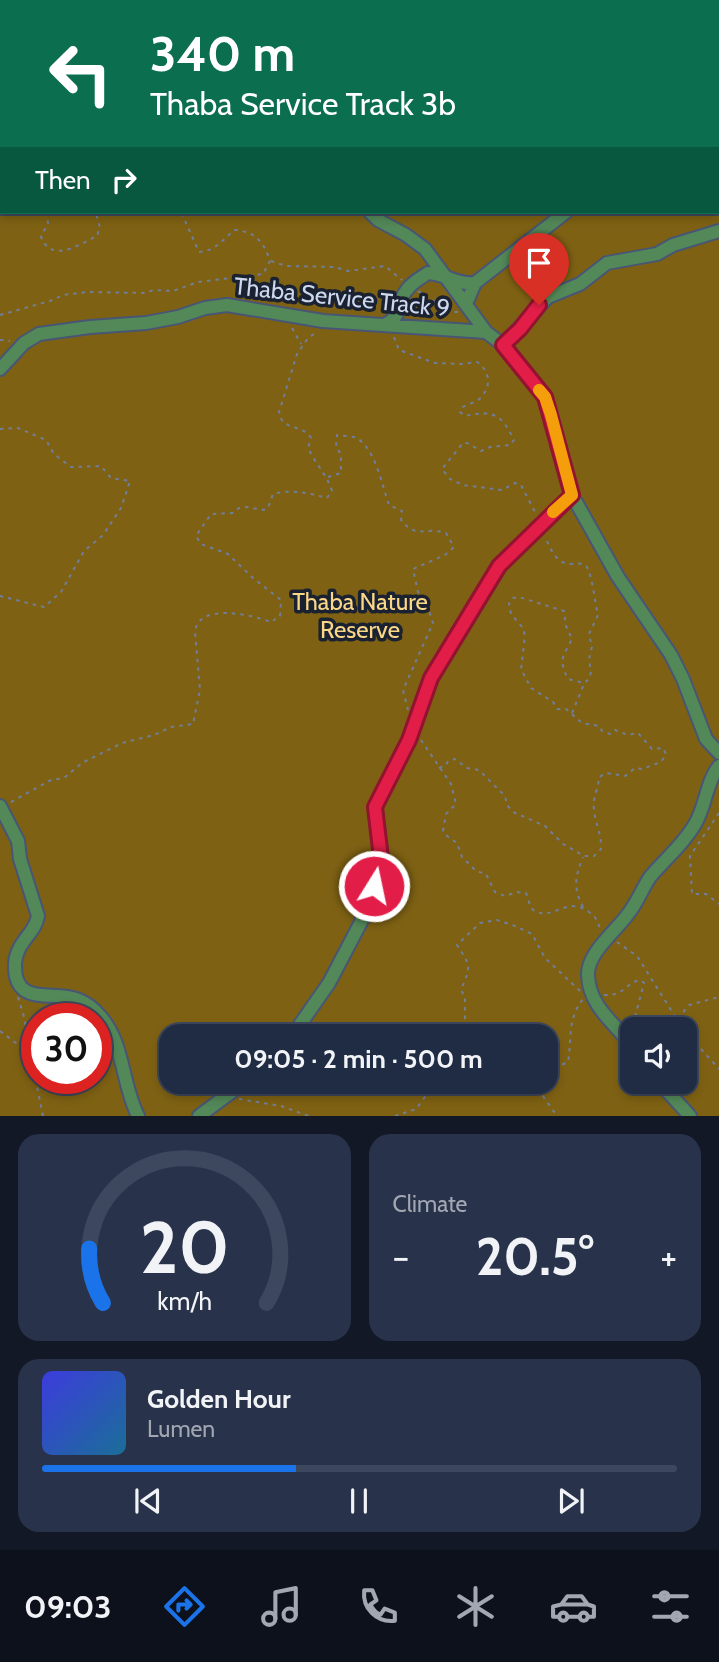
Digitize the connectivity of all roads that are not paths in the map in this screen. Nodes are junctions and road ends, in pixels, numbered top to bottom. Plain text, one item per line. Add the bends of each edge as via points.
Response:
1 (372, 214) edge
2 (563, 214) edge
3 (719, 231) edge
4 (445, 276) junction
5 (475, 283) junction
6 (470, 308) junction
7 (386, 324) junction
8 (486, 332) junction
9 (503, 345) junction
10 (0, 369) edge
11 (572, 495) junction
12 (719, 753) edge
13 (719, 766) edge
14 (4, 805) edge
15 (300, 1024) edge
16 (620, 1032) edge
17 (230, 1094) edge
18 (670, 1094) edge
19 (138, 1116) edge
20 (199, 1116) edge
21 (690, 1116) edge

1 - 4 street via 425,249
2 - 5 street
3 - 9 street via 657,254 607,263 580,284 548,297
4 - 5 street
4 - 6 street
4 - 7 street via 429,273 410,286 398,314
5 - 6 street
6 - 8 street
7 - 8 street, Thaba Service Track 9
7 - 10 street, Thaba Service Track 9 via 331,321 228,305 146,323 40,334 23,343
8 - 9 street
9 - 11 street via 545,397
11 - 12 street via 618,577 671,655 706,739
11 - 15 street via 495,572 431,678 402,756 375,807 381,858 361,922 329,983
13 - 16 street via 695,825 652,875 591,961 587,972 595,1003
14 - 19 street via 38,916 18,952 16,974 21,986 42,997 80,1000 102,1017
17 - 20 street
18 - 21 street

